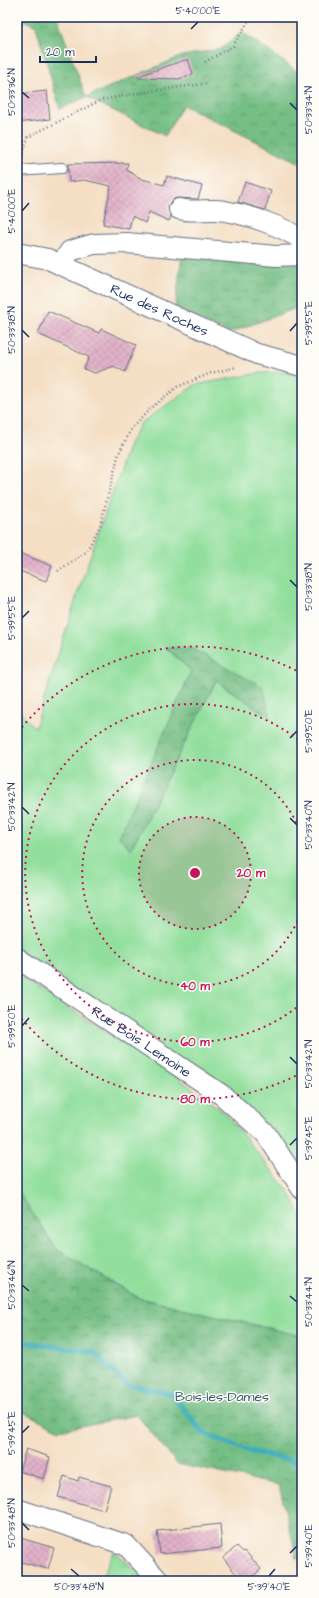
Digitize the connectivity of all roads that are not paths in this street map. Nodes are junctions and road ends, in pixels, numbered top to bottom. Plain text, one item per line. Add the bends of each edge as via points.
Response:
1 (62, 168) dead end
2 (20, 170) edge
3 (178, 209) dead end
4 (302, 240) edge
5 (17, 253) edge
6 (302, 255) edge
7 (60, 265) junction
8 (302, 366) edge
9 (17, 958) edge
10 (302, 1189) edge
11 (17, 1509) edge
12 (159, 1581) edge

1 - 2 lane
3 - 4 street via 191,212 223,210 257,219
5 - 7 street, Rue des Roches via 48,259
6 - 7 street via 276,256 127,243 94,244 70,251
7 - 8 street, Rue des Roches via 257,354
9 - 10 street, Rue Bois Lemoine via 222,1095 266,1134
11 - 12 street via 126,1545

